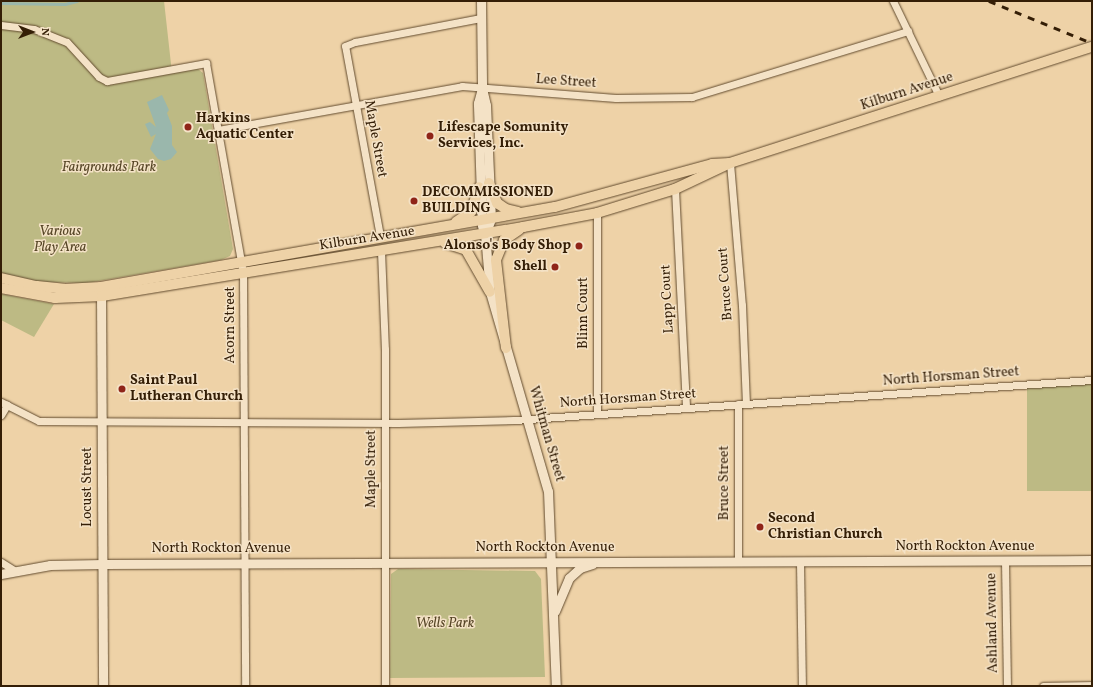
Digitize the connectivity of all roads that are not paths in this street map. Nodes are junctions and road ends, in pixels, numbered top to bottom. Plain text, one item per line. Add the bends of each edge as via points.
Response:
1 (481, 1) edge
2 (893, 1) edge
3 (481, 18) junction
4 (1, 25) edge
5 (908, 31) junction
6 (1092, 47) edge
7 (482, 88) junction
8 (939, 96) junction
9 (356, 105) junction
10 (218, 130) junction
11 (730, 163) junction
12 (489, 183) junction
13 (479, 187) junction
14 (675, 189) junction
15 (524, 213) junction
16 (597, 213) junction
17 (491, 219) junction
18 (480, 221) junction
19 (450, 225) junction
20 (523, 227) junction
21 (485, 234) junction
22 (380, 236) junction
23 (437, 242) junction
24 (381, 251) junction
25 (242, 261) junction
26 (243, 273) junction
27 (1, 278) edge
28 (1, 288) edge
29 (102, 291) junction
30 (490, 292) junction
31 (506, 348) junction
32 (1092, 380) edge
33 (4, 403) edge
34 (738, 404) junction
35 (746, 404) junction
36 (686, 407) junction
37 (597, 414) junction
38 (1, 415) edge
39 (527, 419) junction
40 (102, 422) junction
41 (244, 422) junction
42 (385, 423) junction
43 (1005, 560) junction
44 (1092, 560) edge
45 (550, 561) junction
46 (604, 561) junction
47 (738, 561) junction
48 (1, 562) edge
49 (800, 562) junction
50 (245, 563) junction
51 (103, 564) junction
52 (385, 564) junction
53 (14, 570) junction
54 (1, 574) edge
55 (553, 618) junction
56 (1092, 685) edge
57 (103, 686) edge
58 (245, 686) edge
59 (385, 686) edge
60 (556, 686) edge
61 (801, 686) edge
62 (807, 686) edge
63 (1007, 686) edge
64 (1043, 686) edge

1 - 3 main road
2 - 5 street
3 - 7 main road
3 - 9 street, Maple Street via 368,39 346,46
4 - 10 street, Acorn Street via 34,29 67,42 100,77 107,80 206,63
5 - 7 street, Lee Street via 692,97 616,98
5 - 8 street
6 - 8 main road, Kilburn Avenue
7 - 9 street, Lee Street via 462,86
7 - 12 main road via 486,105
7 - 13 main road via 478,103
8 - 11 main road, Kilburn Avenue
9 - 10 street, Lee Street
9 - 22 street, Maple Street
10 - 25 street, Acorn Street
11 - 14 main road, Kilburn Avenue
11 - 15 main road, Kilburn Avenue via 712,164 562,206
11 - 35 street, Bruce Court via 742,305
12 - 15 main road via 494,199 500,206
12 - 17 main road
13 - 18 main road
13 - 19 main road via 471,212
14 - 16 main road, Kilburn Avenue
14 - 36 street, Lapp Court
15 - 17 main road, Kilburn Avenue
16 - 20 main road, Kilburn Avenue
16 - 37 street, Blinn Court
17 - 18 main road, Kilburn Avenue
17 - 21 main road, Whitman Street
18 - 19 main road, Kilburn Avenue
18 - 21 main road
19 - 22 main road, Kilburn Avenue
20 - 21 main road, Kilburn Avenue
20 - 31 main road via 504,240 496,260
21 - 23 main road, Kilburn Avenue
21 - 30 main road, Whitman Street
22 - 25 main road, Kilburn Avenue
23 - 24 main road, Kilburn Avenue
23 - 30 main road via 456,244 466,250
24 - 26 main road, Kilburn Avenue
24 - 42 street, Maple Street
25 - 26 street, Acorn Street
25 - 29 main road, Kilburn Avenue
26 - 29 main road, Kilburn Avenue
26 - 41 street, Acorn Street
27 - 29 main road, Kilburn Avenue via 37,286
28 - 29 main road, Kilburn Avenue via 55,298
29 - 40 main road, Locust Street
30 - 31 main road, Whitman Street
31 - 39 main road, Whitman Street
32 - 35 street, North Horsman Street
33 - 38 street
33 - 40 street, North Horsman Street via 39,421
34 - 35 street, North Horsman Street
34 - 36 street, North Horsman Street
34 - 47 street, Bruce Street
36 - 37 street, North Horsman Street
37 - 39 street, North Horsman Street
39 - 42 street, North Horsman Street
39 - 45 main road, Whitman Street via 548,491
40 - 41 street, North Horsman Street
40 - 51 main road, Locust Street
41 - 42 street, North Horsman Street
41 - 50 street, Acorn Street
42 - 52 street, Maple Street
43 - 44 main road, North Rockton Avenue
43 - 49 main road, North Rockton Avenue
43 - 63 street, Ashland Avenue
45 - 46 main road, North Rockton Avenue
45 - 52 main road, North Rockton Avenue
45 - 55 main road, Whitman Street
46 - 47 main road, North Rockton Avenue
46 - 55 main road via 580,568 573,573 560,595
47 - 49 main road, North Rockton Avenue
48 - 53 street
49 - 61 street
50 - 51 main road, North Rockton Avenue
50 - 52 main road, North Rockton Avenue
50 - 58 street, Acorn Street
51 - 53 main road, North Rockton Avenue via 50,565
51 - 57 main road, Locust Street
52 - 59 street, Maple Street
53 - 54 main road, North Rockton Avenue
55 - 60 main road, Whitman Street
56 - 64 street
61 - 62 street

